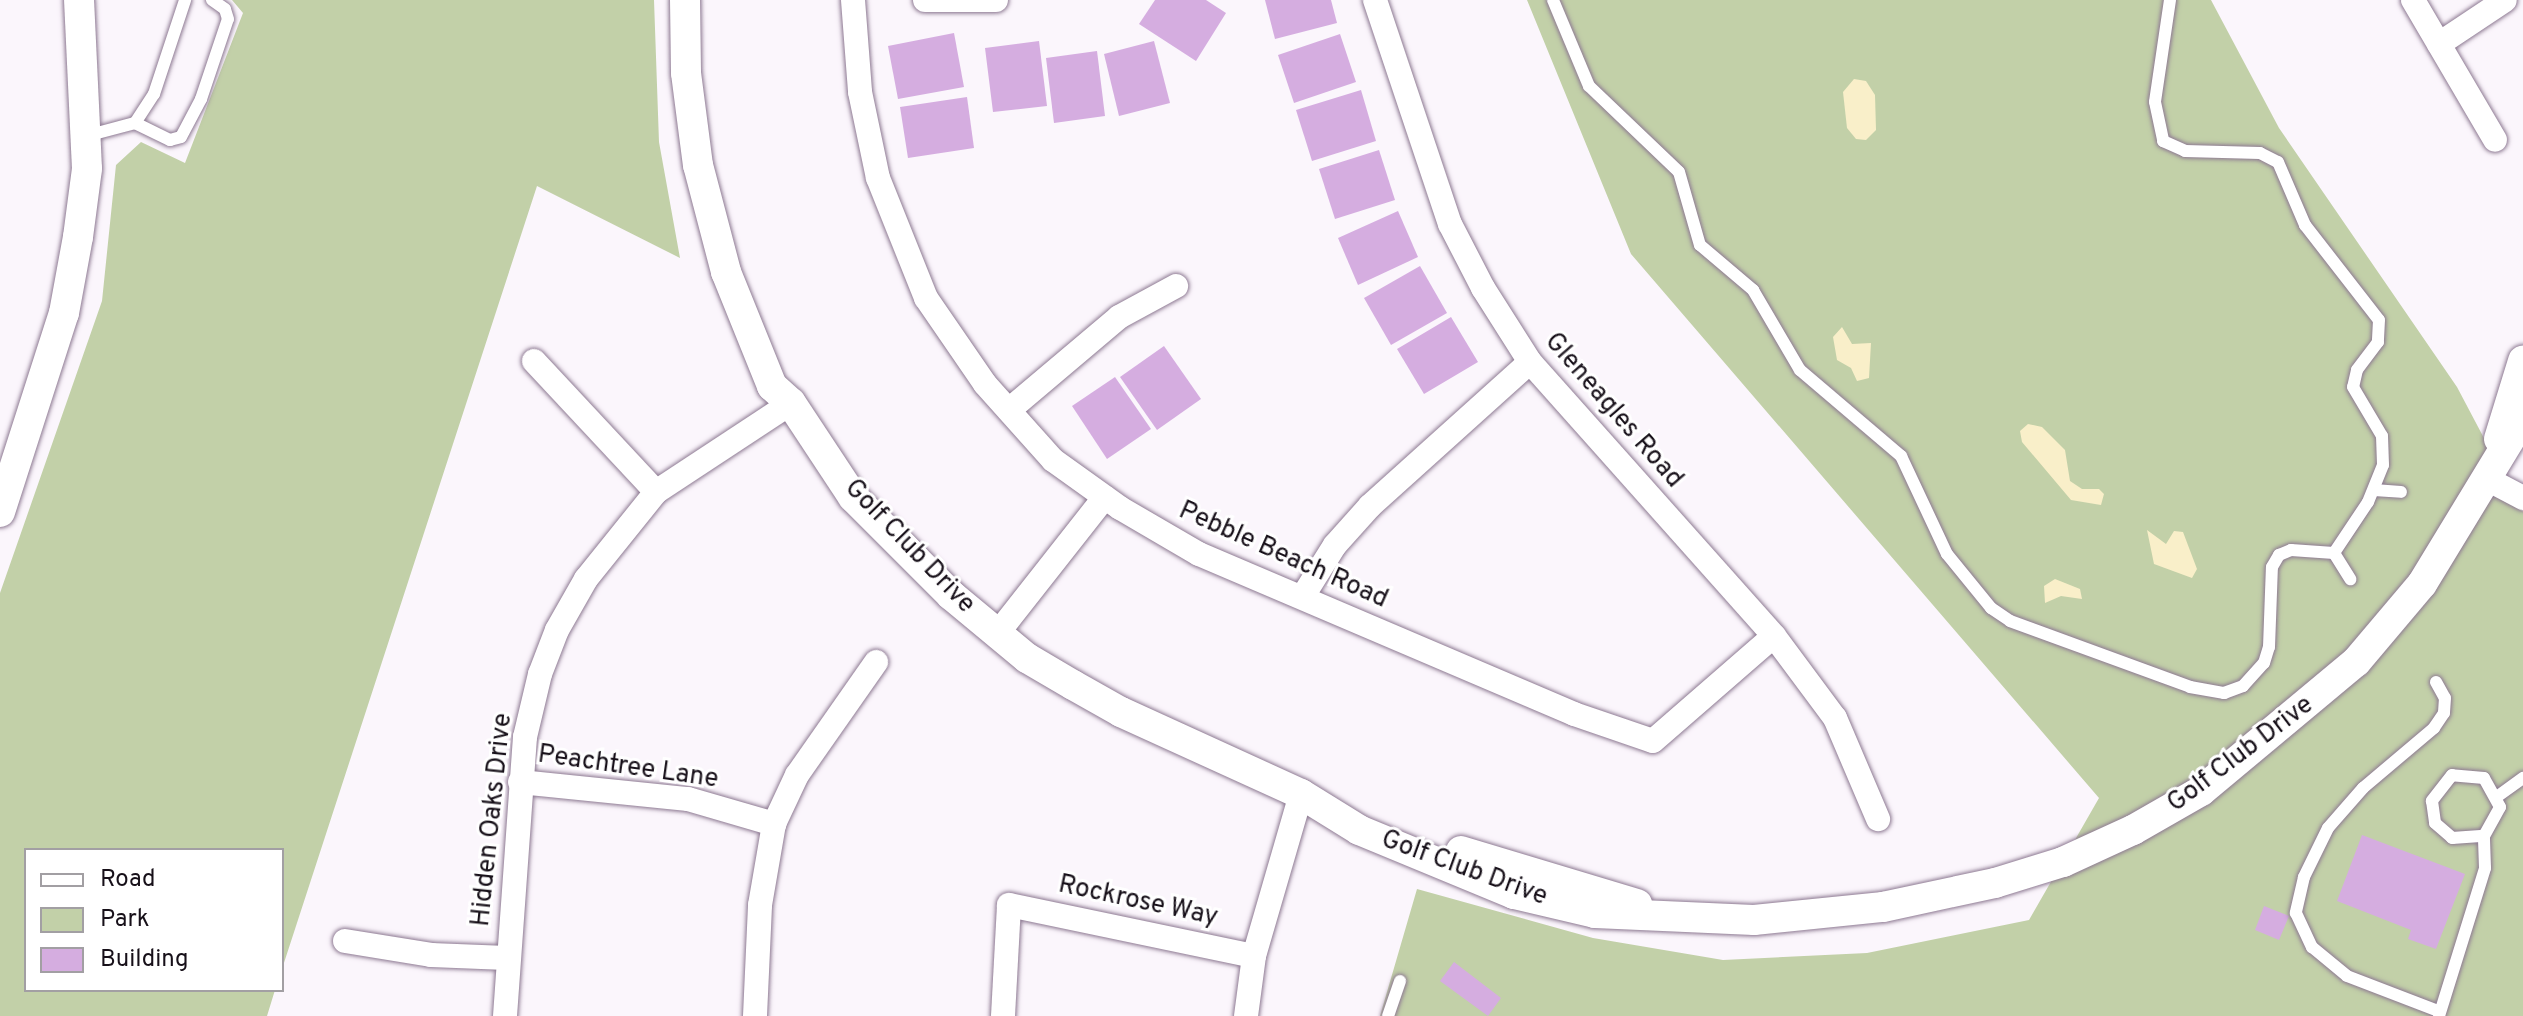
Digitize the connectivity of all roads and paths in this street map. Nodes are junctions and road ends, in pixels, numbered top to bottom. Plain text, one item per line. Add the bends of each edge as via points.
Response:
1 (79, 0) edge
2 (185, 0) edge
3 (212, 0) edge
4 (685, 0) edge
5 (853, 0) edge
6 (925, 0) edge
7 (996, 0) edge
8 (1375, 0) edge
9 (1553, 0) edge
10 (2170, 0) edge
11 (2413, 0) edge
12 (2505, 0) edge
13 (2439, 44) junction
14 (135, 123) junction
15 (86, 136) junction
16 (2495, 140) dead end
17 (1176, 286) dead end
18 (534, 361) dead end
19 (2523, 361) edge
20 (1530, 362) junction
21 (791, 403) junction
22 (1009, 410) junction
23 (2523, 418) edge
24 (2487, 479) junction
25 (2374, 490) junction
26 (656, 492) junction
27 (2401, 492) dead end
28 (1105, 497) junction
29 (2523, 498) edge
30 (0, 512) edge
31 (2334, 553) junction
32 (2350, 579) dead end
33 (1303, 596) junction
34 (997, 634) junction
35 (1774, 636) junction
36 (876, 662) dead end
37 (2436, 682) dead end
38 (2523, 778) edge
39 (520, 782) junction
40 (1301, 794) junction
41 (2498, 796) junction
42 (1878, 819) dead end
43 (774, 824) junction
44 (2484, 836) junction
45 (345, 941) dead end
46 (1254, 956) junction
47 (507, 958) junction
48 (1400, 981) dead end
49 (2438, 1013) edge
50 (505, 1016) edge
51 (755, 1016) edge
52 (1003, 1016) edge
53 (1246, 1016) edge
54 (1388, 1016) edge

1 - 15 street
2 - 14 lane via 154,94
3 - 14 lane via 225,9 228,19 201,99 181,137 170,140
4 - 21 street, Golf Club Drive via 686,73 698,165 722,257 772,386
5 - 22 street, Pebble Beach Road via 860,92 895,227 939,320
6 - 7 street
8 - 20 street, Gleneagles Road via 1450,224
9 - 31 lane via 1589,86 1679,172 1700,245 1753,290 1800,370 1901,456 1947,554 1991,608 2010,621 2190,687 2224,693 2243,686 2264,663 2272,567 2279,555 2291,550
10 - 25 lane via 2155,102 2163,141 2185,151 2260,153 2278,162 2305,225 2379,320 2378,342 2353,382 2382,436 2383,465
11 - 13 street
12 - 13 street
13 - 16 street
14 - 15 lane
15 - 30 street via 87,169 64,313
17 - 22 street via 1119,317
18 - 26 street
19 - 24 street, Golf Club Drive
20 - 33 street via 1370,506 1335,545
20 - 35 street, Gleneagles Road
21 - 26 street, Hidden Oaks Drive
21 - 34 street, Golf Club Drive via 853,497
22 - 28 street, Pebble Beach Road via 1053,460
23 - 24 street, Golf Club Drive
24 - 29 street
24 - 40 street, Golf Club Drive via 2422,584 2356,662 2201,791 2063,862 1995,883 1883,907 1754,920 1647,911 1595,913 1514,894 1359,830
25 - 27 lane
25 - 31 lane
26 - 39 street, Hidden Oaks Drive via 586,579 557,630 540,674
28 - 33 street, Pebble Beach Road via 1199,554
28 - 34 street
31 - 32 lane
33 - 35 street, Pebble Beach Road via 1574,714 1653,741
34 - 40 street, Golf Club Drive via 1027,658 1121,712
35 - 42 street, Gleneagles Road via 1835,718
36 - 43 street via 797,775
37 - 49 lane via 2445,698 2444,713 2328,828 2304,877 2296,913 2312,947 2347,976
38 - 41 lane
39 - 43 street, Peachtree Lane via 688,799
39 - 47 street, Hidden Oaks Drive
40 - 46 street
41 - 44 lane via 2498,818
41 - 44 lane via 2484,778 2463,773 2443,782 2432,801 2435,823 2452,838
43 - 51 street via 760,905
44 - 49 lane via 2485,868
45 - 47 street via 431,955
46 - 52 street, Rockrose Way via 1009,905
46 - 53 street
47 - 50 street, Hidden Oaks Drive
48 - 54 lane

